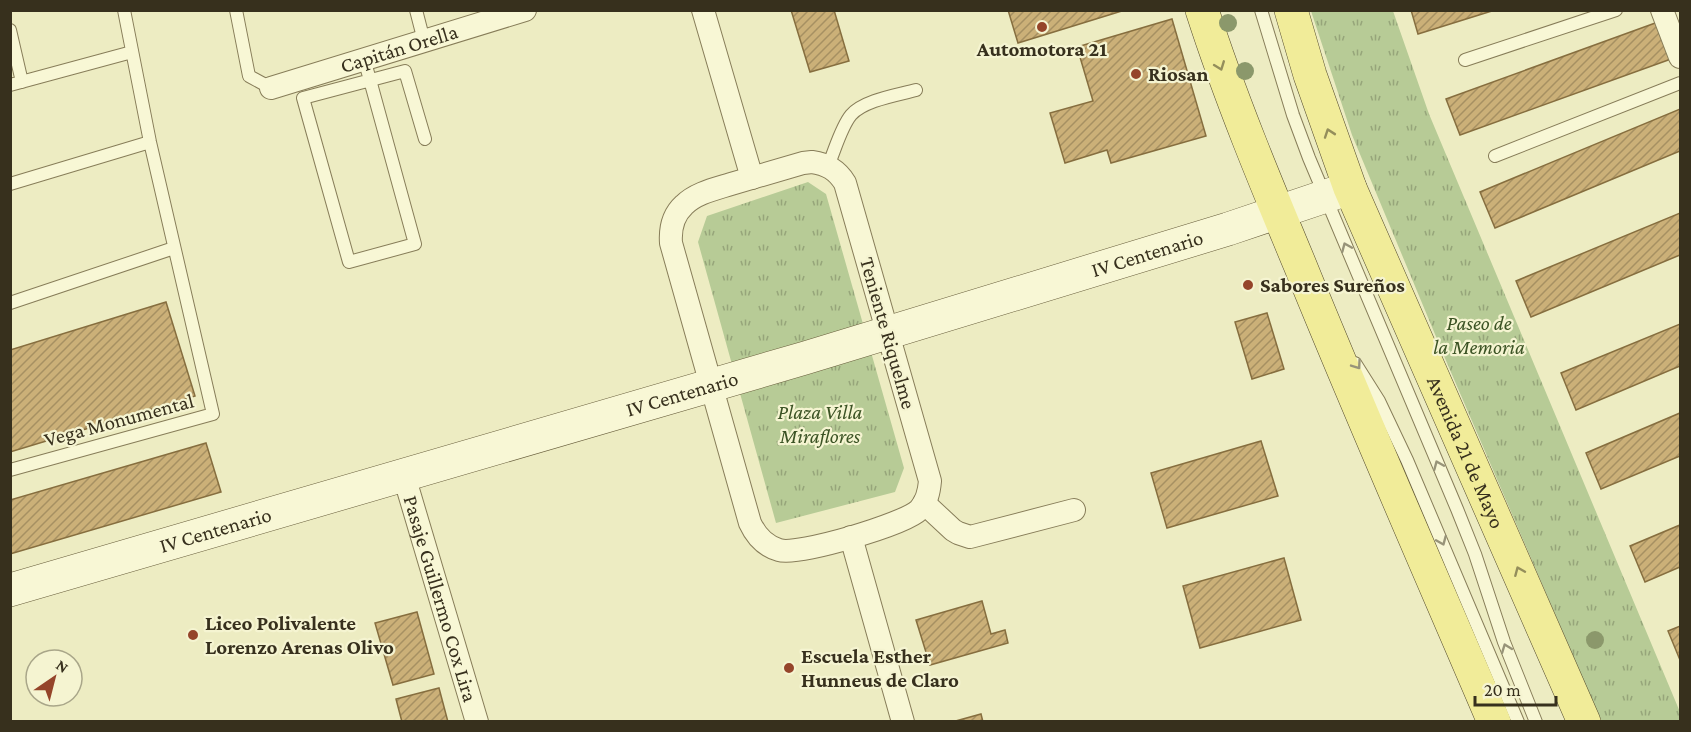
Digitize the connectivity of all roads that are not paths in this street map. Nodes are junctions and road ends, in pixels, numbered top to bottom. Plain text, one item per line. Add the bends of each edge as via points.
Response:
1 (124, 10) edge
2 (236, 10) edge
3 (416, 10) edge
4 (525, 10) edge
5 (703, 10) edge
6 (1202, 10) edge
7 (1261, 10) edge
8 (1291, 10) edge
9 (1616, 10) edge
10 (1662, 10) edge
11 (10, 30) edge
12 (424, 41) junction
13 (132, 52) junction
14 (1680, 57) edge
15 (1465, 60) dead end
16 (367, 70) junction
17 (1680, 83) edge
18 (16, 84) edge
19 (271, 87) joint
20 (916, 90) dead end
21 (425, 139) dead end
22 (150, 142) junction
23 (1495, 156) dead end
24 (828, 166) junction
25 (752, 178) junction
26 (10, 184) edge
27 (1337, 192) junction
28 (1278, 212) junction
29 (174, 248) junction
30 (10, 303) edge
31 (1322, 319) junction
32 (888, 333) junction
33 (712, 386) junction
34 (10, 470) edge
35 (404, 476) junction
36 (924, 503) junction
37 (1074, 510) dead end
38 (851, 537) junction
39 (10, 590) edge
40 (477, 722) edge
41 (903, 722) edge
42 (1494, 722) edge
43 (1518, 722) edge
44 (1536, 722) edge
45 (1584, 722) edge

1 - 13 lane, Vega Monumental
2 - 19 lane via 249,76
3 - 12 lane
4 - 12 street, Capitán Orella
5 - 25 street
6 -> 28 main road
7 - 27 lane via 1293,115
27 -> 8 main road, Avenida 21 de Mayo
9 - 15 lane
10 - 14 street
11 - 18 lane
12 - 16 street, Capitán Orella
13 - 18 lane
13 - 22 lane, Vega Monumental
16 - 16 lane via 415,244 349,262 303,98
16 - 19 street, Capitán Orella
16 - 21 lane via 405,71
17 - 23 lane
20 - 24 lane via 855,111 846,122
22 - 26 lane
22 - 29 lane, Vega Monumental
24 - 25 street via 803,163
24 - 32 street, Teniente Riquelme via 844,183
25 - 33 street via 694,197 677,213 671,233
27 - 28 street, IV Centenario
44 -> 27 lane
45 -> 27 main road, Avenida 21 de Mayo
28 - 31 main road
28 - 32 street, IV Centenario
29 - 30 lane
29 - 34 lane, Vega Monumental via 213,414
31 - 42 main road
31 -> 43 lane via 1379,401
32 - 33 street, IV Centenario
32 - 36 street, Teniente Riquelme via 928,470 929,492
33 - 35 street, IV Centenario
33 - 38 street via 750,523 762,540 780,551 791,552
35 - 39 street, IV Centenario
35 - 40 street, Pasaje Guillermo Cox Lira
36 - 37 street via 958,534 970,537
36 - 38 street via 910,517
38 - 41 street

